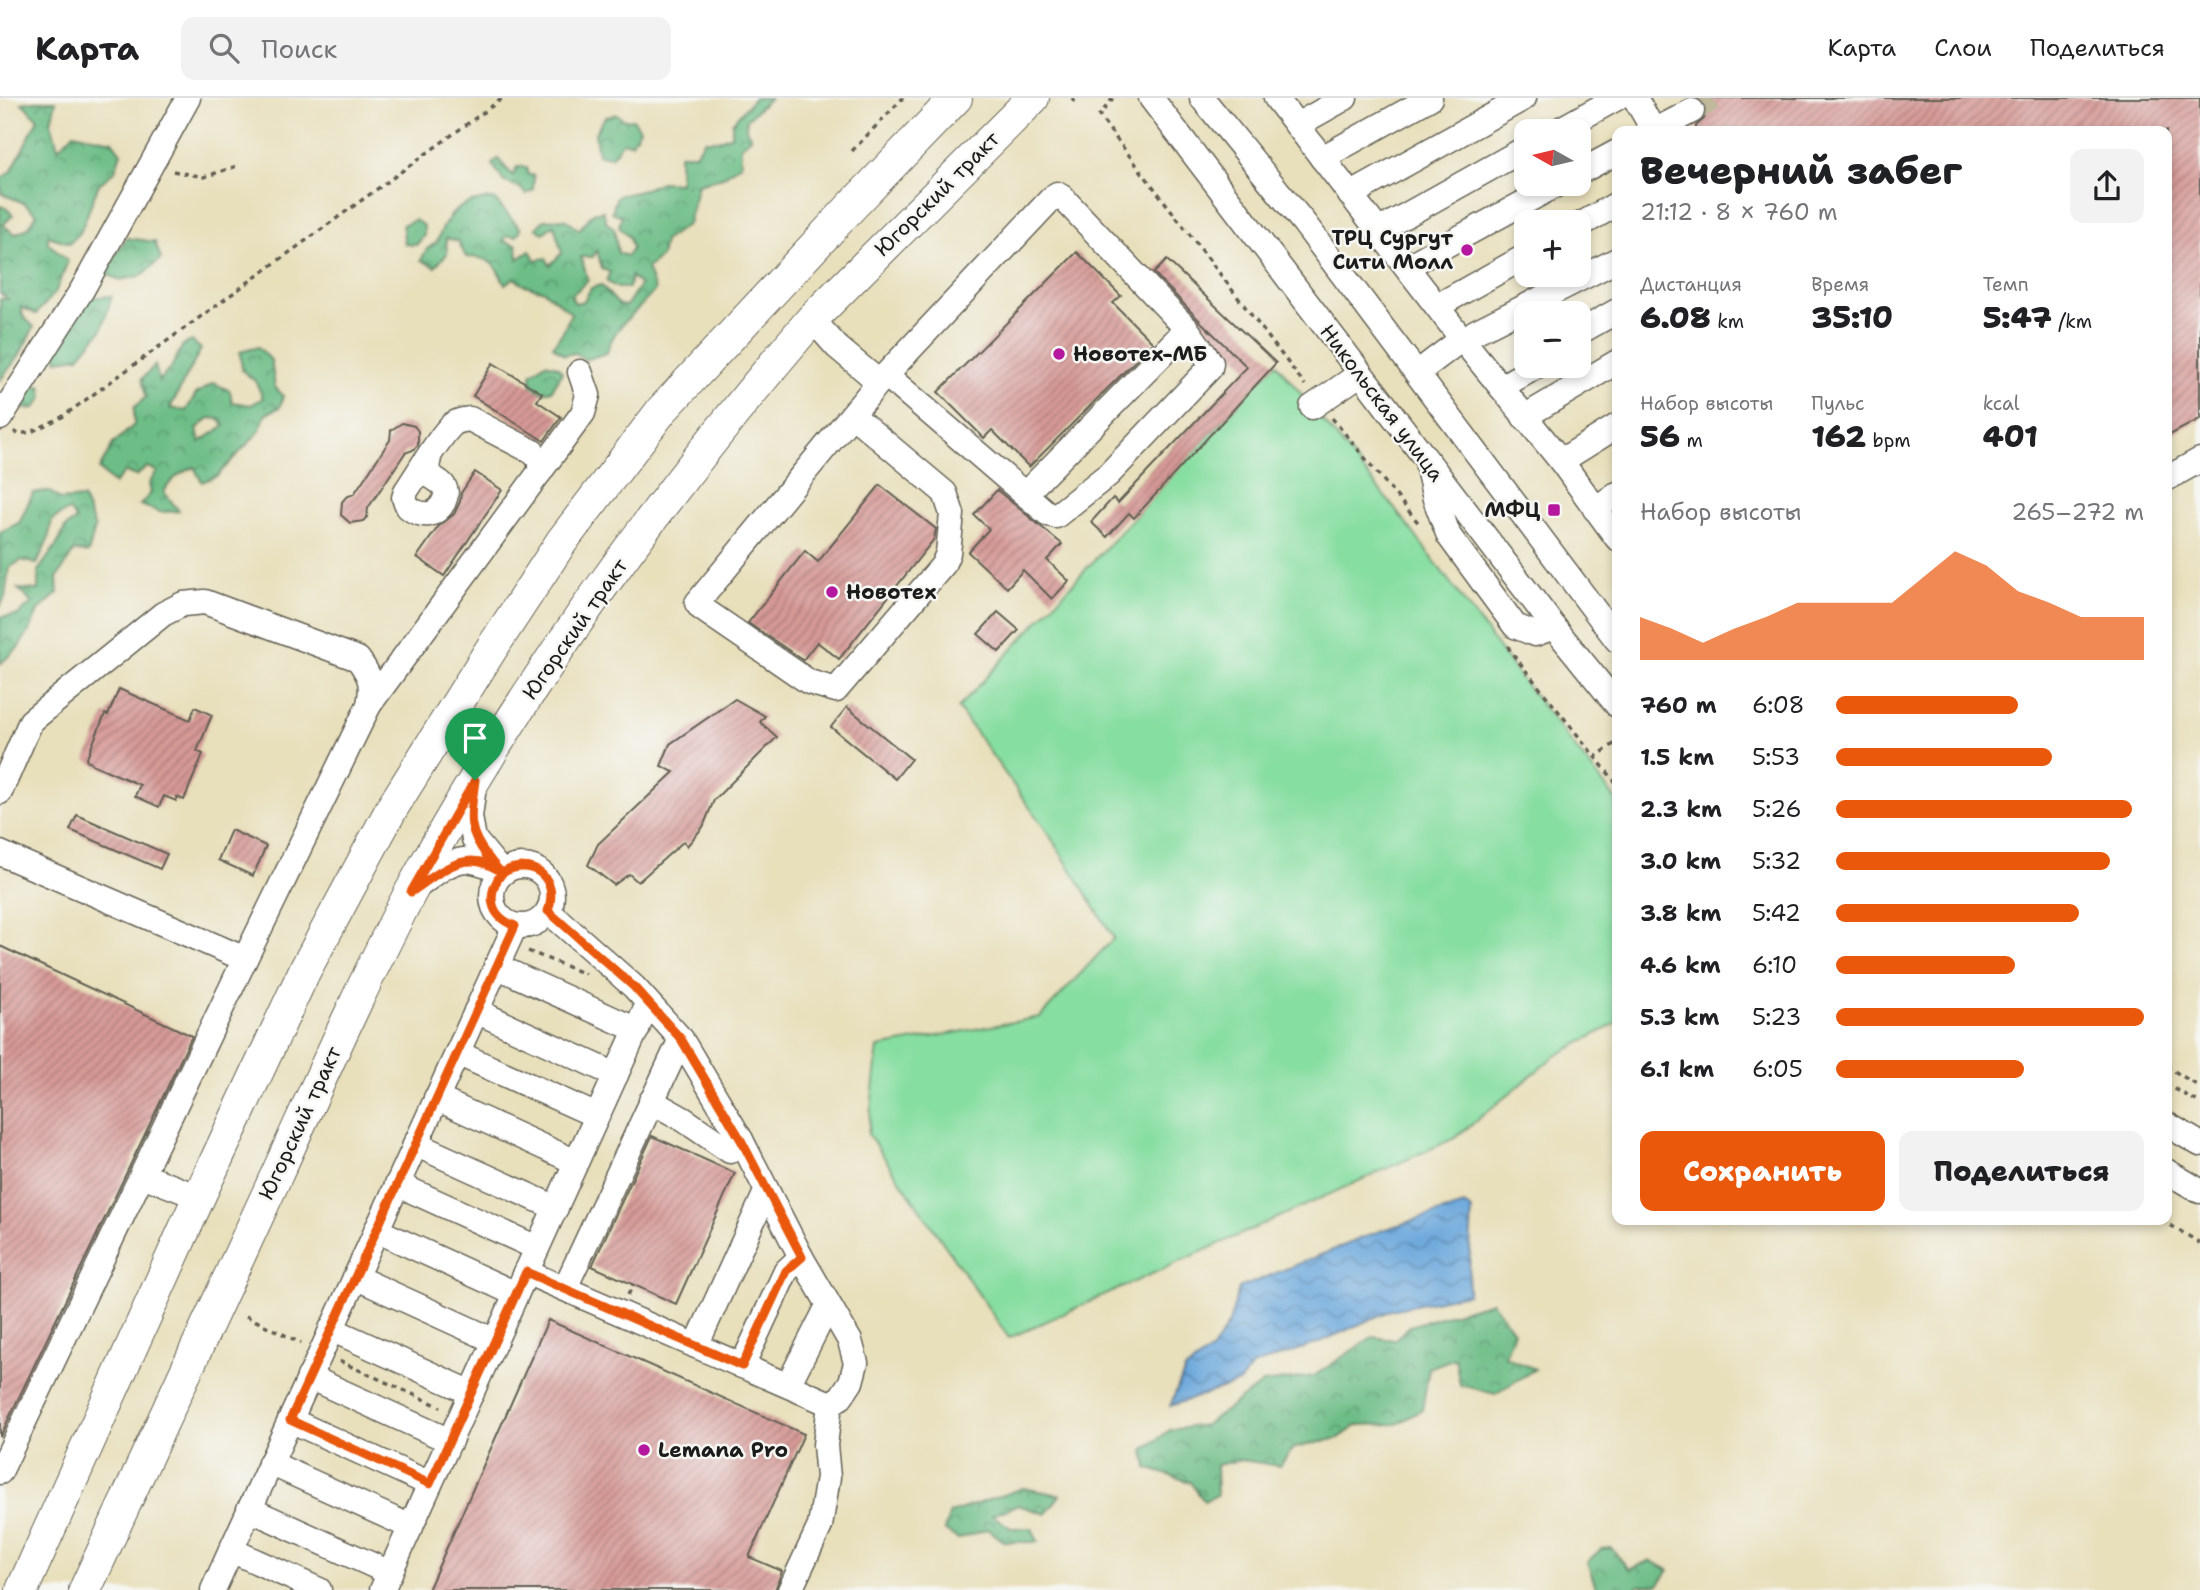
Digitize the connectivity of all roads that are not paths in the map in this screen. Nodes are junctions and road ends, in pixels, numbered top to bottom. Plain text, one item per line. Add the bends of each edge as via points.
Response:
1 (188, 98) edge
2 (956, 98) edge
3 (1033, 98) edge
4 (1151, 98) edge
5 (1202, 98) edge
6 (1276, 98) edge
7 (1345, 98) edge
8 (1430, 98) edge
9 (1524, 98) edge
10 (1617, 98) edge
11 (1635, 98) edge
12 (1692, 111) tunnel mouth
13 (1579, 119) edge
14 (1297, 125) junction
15 (1651, 126) edge
16 (1664, 126) edge
17 (1514, 155) edge
18 (1612, 155) edge
19 (1322, 158) junction
20 (1591, 166) edge
21 (1350, 195) junction
22 (1536, 196) edge
23 (1612, 207) edge
24 (1591, 219) edge
25 (1378, 231) junction
26 (1417, 261) dead end
27 (1514, 263) edge
28 (1612, 263) edge
29 (1448, 300) dead end
30 (1612, 314) edge
31 (813, 319) junction
32 (1591, 326) edge
33 (1187, 329) junction
34 (1468, 336) junction
35 (1612, 369) edge
36 (580, 372) dead end
37 (1417, 373) junction
38 (1360, 374) junction
39 (1516, 378) edge
40 (882, 379) junction
41 (1501, 387) junction
42 (1316, 405) road end
43 (852, 415) junction
44 (1524, 417) junction
45 (0, 418) edge
46 (1612, 429) edge
47 (429, 457) dead end
48 (2200, 460) edge
49 (1560, 461) junction
50 (540, 472) junction
51 (2172, 476) edge
52 (1025, 494) junction
53 (1606, 512) edge
54 (1612, 633) edge
55 (1612, 699) edge
56 (369, 705) junction
57 (475, 780) junction
58 (0, 792) edge
59 (0, 853) edge
60 (500, 871) junction
61 (411, 892) junction
62 (548, 911) junction
63 (515, 926) junction
64 (245, 958) junction
65 (496, 966) junction
66 (648, 1004) junction
67 (476, 1011) junction
68 (637, 1030) junction
69 (681, 1039) junction
70 (457, 1053) junction
71 (616, 1074) junction
72 (713, 1095) junction
73 (436, 1098) junction
74 (651, 1101) junction
75 (597, 1116) junction
76 (683, 1119) junction
77 (2172, 1128) edge
78 (741, 1140) junction
79 (415, 1144) junction
80 (2200, 1144) edge
81 (576, 1162) junction
82 (142, 1174) junction
83 (2172, 1175) edge
84 (397, 1184) junction
85 (2200, 1191) edge
86 (766, 1192) junction
87 (199, 1197) junction
88 (556, 1208) junction
89 (376, 1230) junction
90 (537, 1248) junction
91 (802, 1257) junction
92 (355, 1277) junction
93 (521, 1283) junction
94 (565, 1288) junction
95 (828, 1306) junction
96 (331, 1329) junction
97 (495, 1341) junction
98 (696, 1346) junction
99 (742, 1366) junction
100 (309, 1377) junction
101 (788, 1385) junction
102 (471, 1393) junction
103 (830, 1404) junction
104 (290, 1420) junction
105 (450, 1441) junction
106 (270, 1463) junction
107 (0, 1472) edge
108 (430, 1484) junction
109 (250, 1509) junction
110 (411, 1527) junction
111 (231, 1550) junction
112 (386, 1581) edge
113 (22, 1590) edge
114 (85, 1590) edge
115 (213, 1590) edge
116 (319, 1590) edge
117 (790, 1590) edge

1 - 45 street via 82,290
2 - 87 main road via 662,410 562,541 392,808 304,972
3 - 31 main road, Югорский тракт
4 - 38 street, Никольская улица
5 - 37 street
6 - 14 street
7 - 14 street
8 - 19 street
9 - 21 street
10 - 13 street
11 - 15 street
12 - 16 street
14 - 19 street
17 - 25 street
18 - 20 street
19 - 21 street
21 - 25 street
22 - 26 street
23 - 24 street
25 - 34 street
27 - 29 street
28 - 34 street
30 - 32 street
31 - 40 street via 837,347
31 - 57 main road, Югорский тракт via 606,580
33 - 40 street via 1057,194
33 - 52 street
33 - 52 street via 1210,358 1210,368 1110,474 1056,516
34 - 37 street
34 - 41 street
35 - 44 street
36 - 50 street via 588,403
37 - 54 street
38 - 42 street
38 - 55 street, Никольская улица
39 - 41 street
40 - 43 street
40 - 52 street
41 - 44 street
43 - 43 street via 945,493 952,514 951,540 943,565 836,690 809,682 697,603
44 - 49 street
46 - 49 street
47 - 50 street via 451,426 470,419 533,452 540,460
48 - 51 street
49 - 53 street
50 - 56 street
56 - 58 street via 369,674 358,659 205,603 183,604 163,614 31,721
56 - 64 street
57 - 60 street via 470,817 474,839
57 - 61 main road, Югорский тракт
59 - 64 street
60 - 61 street via 463,860
60 - 62 street via 528,867 544,876 552,893
60 - 63 street via 492,900 500,917
61 - 114 main road, Югорский тракт via 360,992
62 - 63 street via 535,924
62 - 66 street
63 - 65 street
64 - 82 street
65 - 67 street
65 - 68 street
66 - 68 street
66 - 69 street
67 - 70 street
67 - 71 street
68 - 71 street
69 - 72 street
69 - 74 street
70 - 73 street
70 - 75 street
71 - 75 street
72 - 76 street
72 - 78 street
73 - 79 street
73 - 81 street
74 - 76 street
74 - 94 street
75 - 81 street
76 - 78 street via 730,1151
77 - 80 street
78 - 86 street
79 - 84 street
79 - 88 street
81 - 88 street
82 - 87 street
82 - 107 street
83 - 85 street
84 - 89 street
84 - 90 street
86 - 91 street
86 - 98 street
87 - 113 main road
88 - 90 street
89 - 92 street
89 - 93 street
90 - 93 street
91 - 95 street
91 - 99 street via 786,1271
92 - 96 street
92 - 97 street
93 - 94 street
93 - 97 street
94 - 98 street
95 - 101 street
95 - 103 street via 850,1341 856,1363 851,1382
96 - 100 street
96 - 102 street
97 - 102 street
98 - 99 street
99 - 101 street
100 - 104 street
100 - 105 street
101 - 103 street
102 - 105 street
103 - 117 street via 825,1445 828,1477 820,1526
104 - 106 street
104 - 108 street
105 - 108 street
106 - 109 street
106 - 110 street
108 - 110 street
109 - 111 street
109 - 112 street
110 - 112 street
111 - 115 street
111 - 116 street

